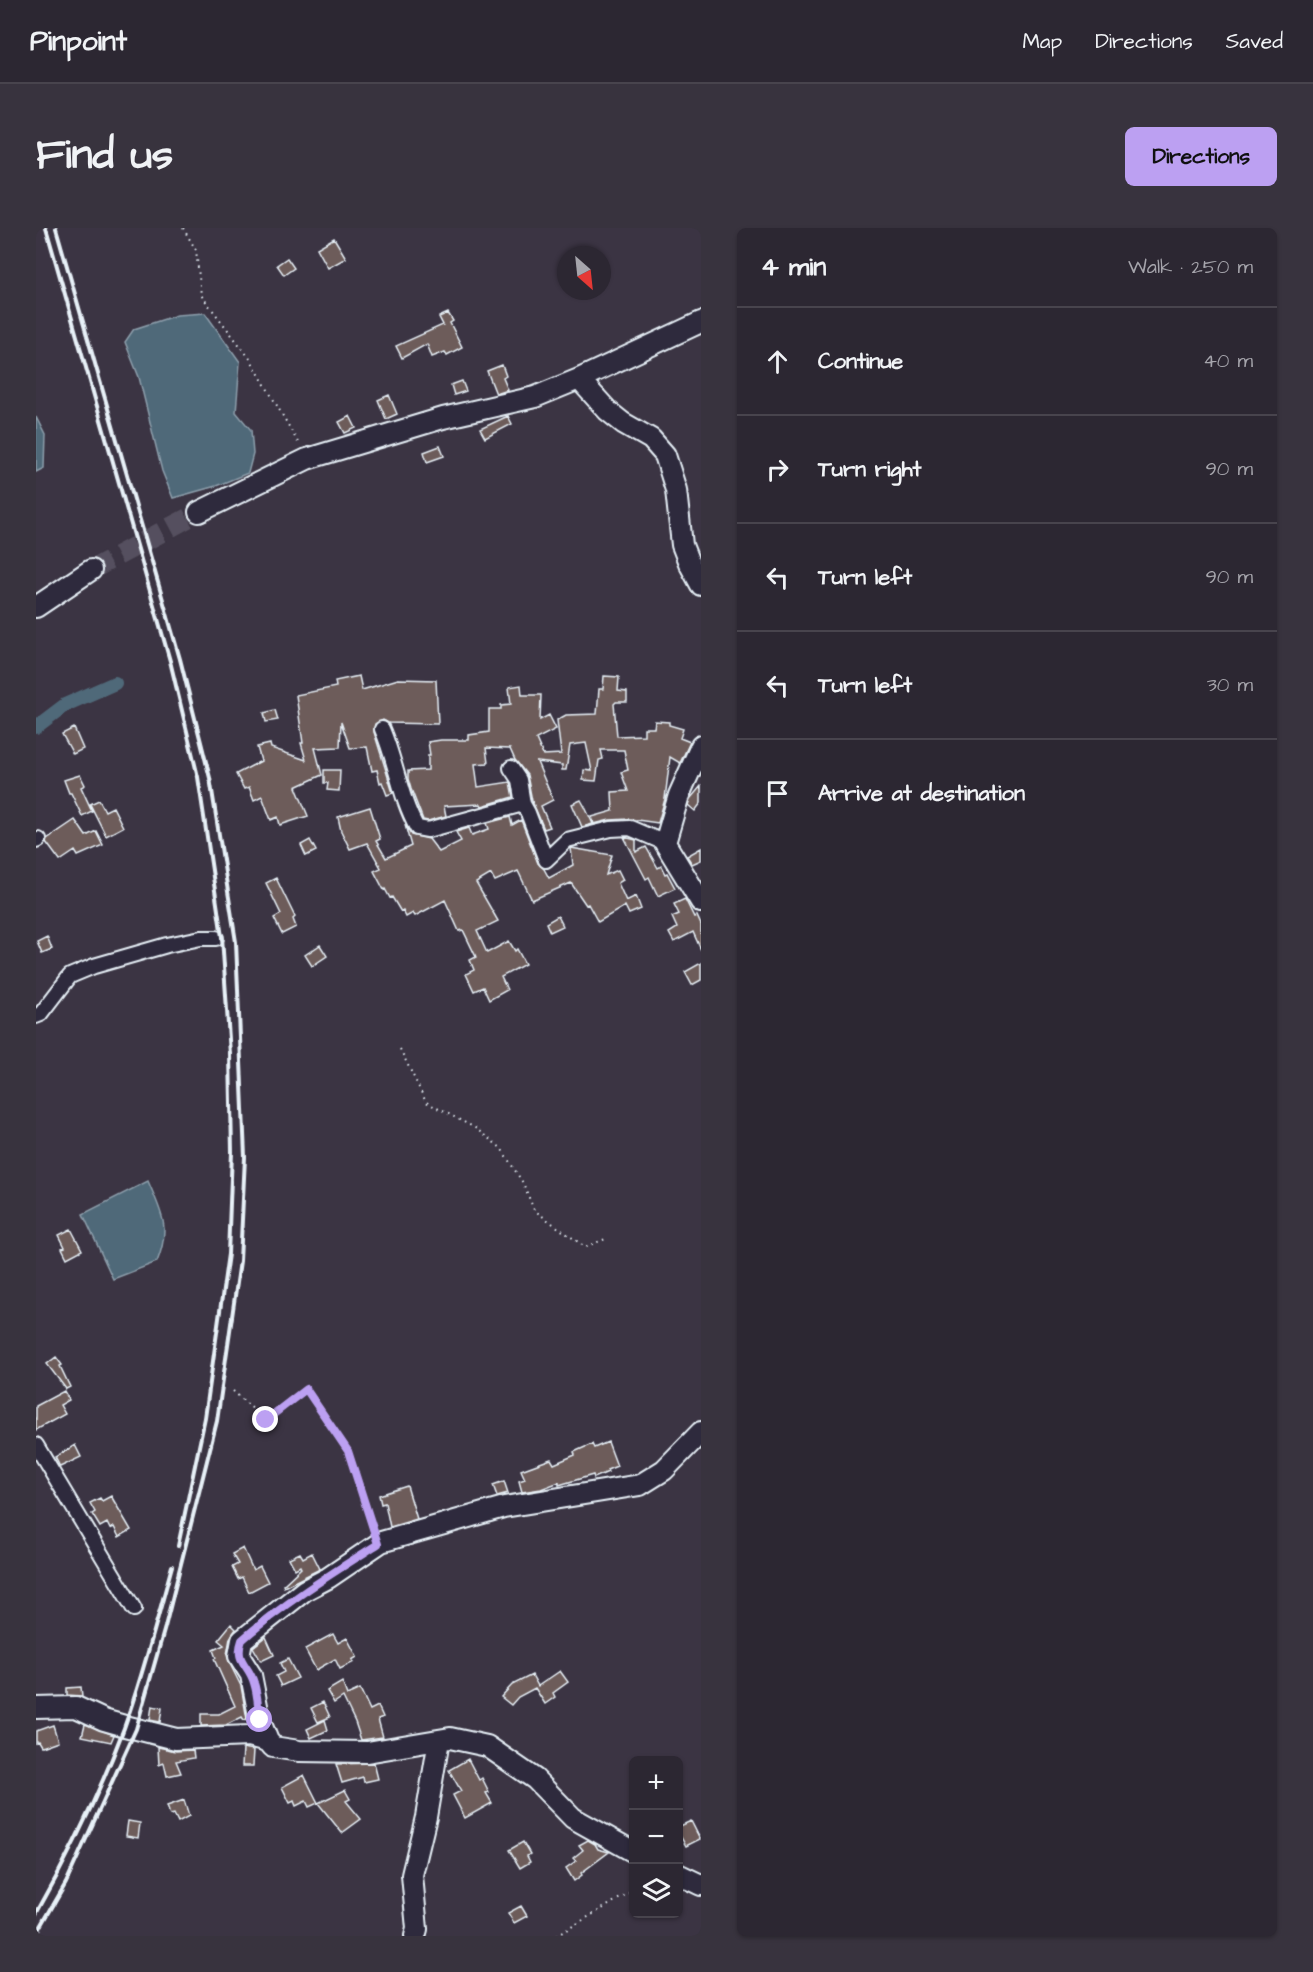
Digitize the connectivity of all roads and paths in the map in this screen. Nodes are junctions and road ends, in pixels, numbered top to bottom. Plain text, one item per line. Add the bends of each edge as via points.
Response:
1 (183, 228) edge
2 (701, 322) edge
3 (579, 379) junction
4 (307, 459) junction
5 (199, 512) tunnel mouth
6 (90, 570) tunnel mouth
7 (701, 585) edge
8 (36, 606) edge
9 (382, 729) dead end
10 (701, 747) edge
11 (511, 768) dead end
12 (523, 804) junction
13 (666, 843) junction
14 (701, 902) edge
15 (216, 938) dead end
16 (36, 1016) edge
17 (400, 1049) dead end
18 (608, 1238) dead end
19 (233, 1391) dead end
20 (701, 1432) edge
21 (36, 1444) edge
22 (378, 1544) junction
23 (134, 1609) dead end
24 (36, 1708) edge
25 (439, 1740) junction
26 (268, 1741) junction
27 (629, 1850) edge
28 (683, 1876) edge
29 (701, 1885) edge
30 (629, 1892) edge
31 (415, 1936) edge
32 (556, 1936) edge

1 - 4 path via 196,250 201,295 251,360
2 - 3 street
3 - 4 street via 535,397 443,418
3 - 7 street via 608,411 651,439 664,455 676,490 682,545
4 - 5 street
6 - 8 street
9 - 12 street via 417,828 428,830
10 - 13 street via 679,795
11 - 12 street via 523,792
12 - 13 street via 546,860 567,840 611,829 630,828
13 - 14 street
15 - 16 street via 167,945 70,976
17 - 18 path via 426,1102 475,1128 501,1148 534,1210 585,1247
19 - 22 path via 266,1420 306,1389 348,1451
20 - 22 street via 664,1470 640,1485 504,1507
21 - 23 street
22 - 26 street via 305,1590 242,1640 239,1656 252,1675
24 - 26 street via 76,1707 104,1720 176,1738 249,1736
25 - 26 street via 368,1752 299,1751 273,1747
25 - 27 street via 450,1738 487,1746 535,1779 573,1818
25 - 31 street via 412,1875
28 - 29 street
30 - 32 path

